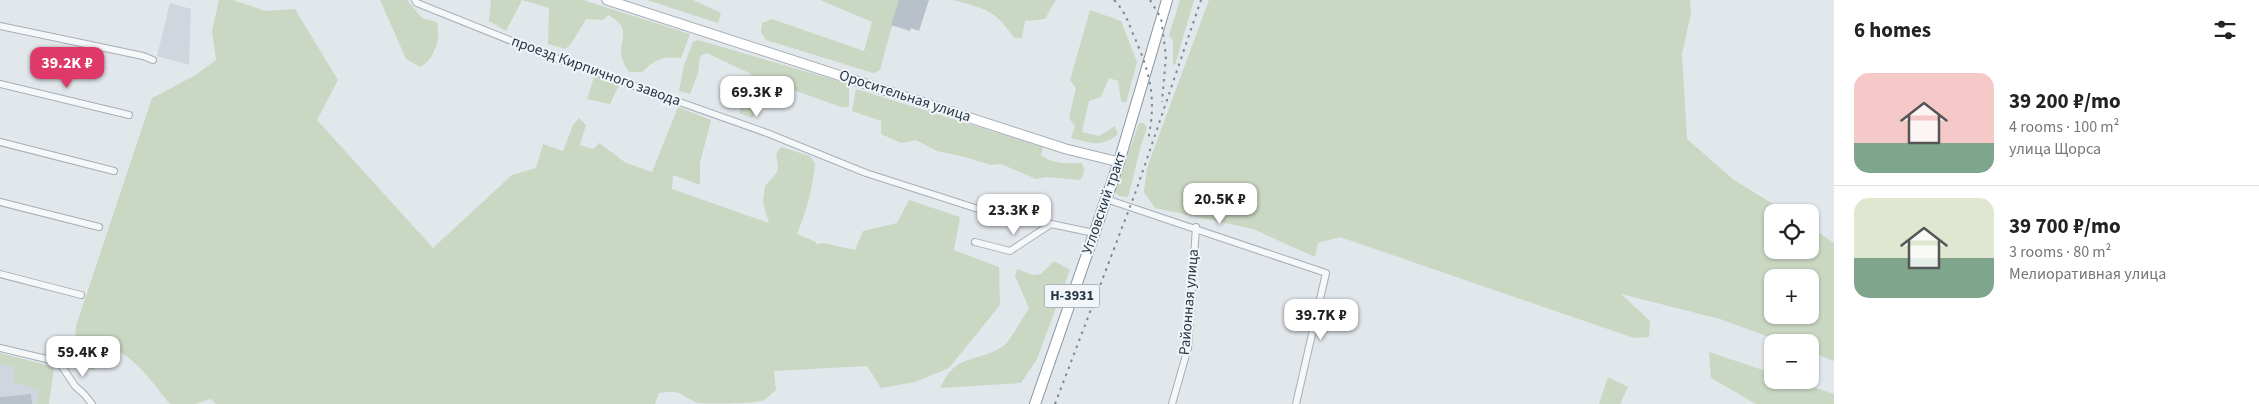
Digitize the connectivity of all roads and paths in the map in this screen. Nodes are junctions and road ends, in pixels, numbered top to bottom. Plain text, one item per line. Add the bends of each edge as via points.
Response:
1 (415, 0) edge
2 (606, 0) edge
3 (1167, 0) edge
4 (0, 26) edge
5 (153, 60) dead end
6 (0, 84) edge
7 (129, 114) dead end
8 (0, 142) edge
9 (1119, 162) junction
10 (114, 171) dead end
11 (1106, 199) junction
12 (0, 202) edge
13 (1051, 224) junction
14 (99, 227) dead end
15 (1196, 228) junction
16 (1094, 232) junction
17 (975, 242) dead end
18 (0, 274) edge
19 (81, 295) dead end
20 (0, 348) edge
21 (92, 404) edge
22 (1035, 404) edge
23 (1172, 404) edge
24 (1296, 404) edge

1 - 13 street, проезд Кирпичного завода via 544,54 767,133 866,173 975,208
2 - 9 main road, Оросительная улица via 1066,149
3 - 9 highway, Угловский тракт / Н-3931
4 - 5 street
6 - 7 street
8 - 10 street
9 - 11 highway, Угловский тракт / Н-3931
11 - 15 street
11 - 16 highway, Угловский тракт / Н-3931
12 - 14 street
13 - 16 street, проезд Кирпичного завода
13 - 17 street via 1010,251
15 - 23 street, Районная улица via 1188,348
15 - 24 street via 1326,273
16 - 22 highway, Угловский тракт / Н-3931
18 - 19 street
20 - 21 street via 59,362

